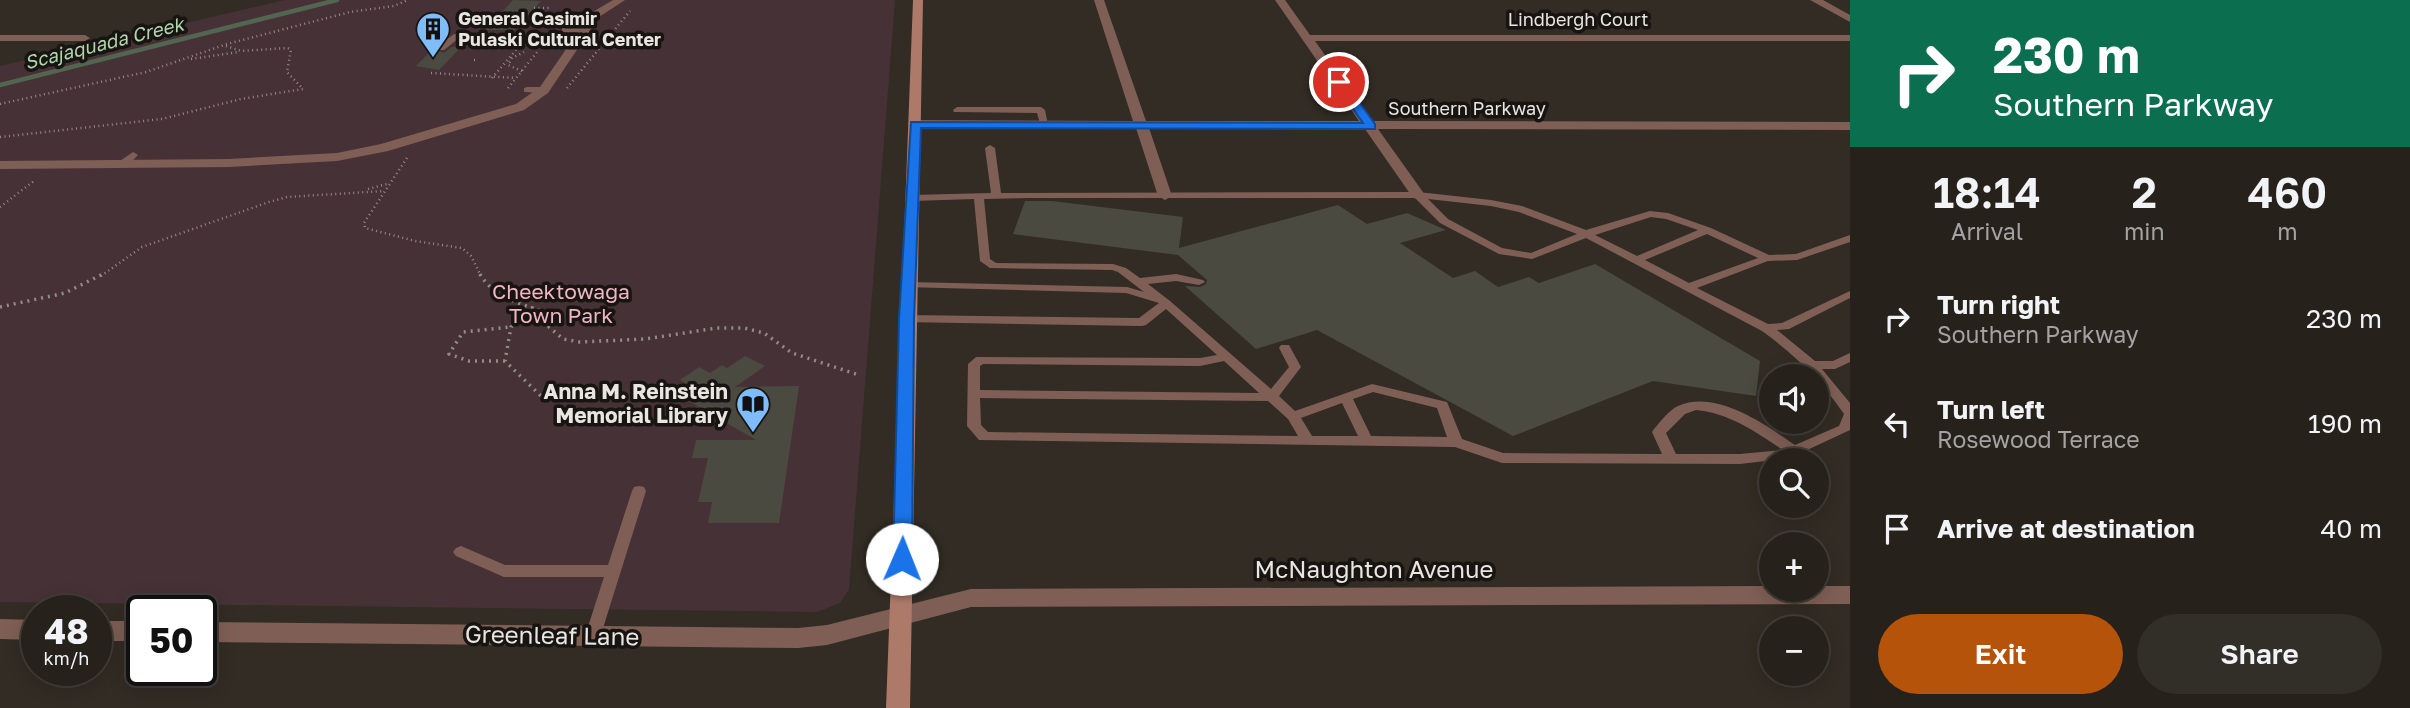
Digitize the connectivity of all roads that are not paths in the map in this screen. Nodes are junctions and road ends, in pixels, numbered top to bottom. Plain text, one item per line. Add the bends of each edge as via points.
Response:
1 (918, 0) edge
2 (1100, 0) edge
3 (1280, 0) edge
4 (1815, 0) edge
5 (626, 2) edge
6 (1850, 19) edge
7 (565, 30) dead end
8 (580, 35) junction
9 (0, 38) edge
10 (85, 38) dead end
11 (1307, 38) junction
12 (1850, 38) edge
13 (441, 48) dead end
14 (527, 90) dead end
15 (544, 90) junction
16 (957, 110) dead end
17 (980, 110) junction
18 (915, 124) junction
19 (981, 125) junction
20 (1044, 125) junction
21 (1142, 125) junction
22 (1371, 126) junction
23 (1850, 126) edge
24 (990, 148) dead end
25 (0, 165) edge
26 (1418, 195) junction
27 (996, 196) junction
28 (1164, 196) junction
29 (912, 198) junction
30 (979, 198) junction
31 (1707, 230) junction
32 (1586, 234) junction
33 (1850, 238) edge
34 (1767, 258) junction
35 (1637, 260) junction
36 (1138, 282) junction
37 (1199, 282) dead end
38 (908, 285) junction
39 (1689, 287) junction
40 (1850, 294) edge
41 (1166, 303) junction
42 (907, 319) junction
43 (1766, 328) junction
44 (1285, 348) dead end
45 (1224, 357) junction
46 (1850, 357) edge
47 (1813, 364) edge
48 (1829, 365) edge
49 (1829, 385) edge
50 (974, 394) junction
51 (1271, 397) junction
52 (1346, 397) junction
53 (1850, 414) edge
54 (1293, 416) junction
55 (1308, 440) junction
56 (1367, 442) junction
57 (1456, 442) junction
58 (1790, 448) edge
59 (1801, 448) edge
60 (1759, 457) edge
61 (1671, 459) junction
62 (639, 491) dead end
63 (460, 552) dead end
64 (614, 571) junction
65 (1850, 595) edge
66 (900, 616) junction
67 (0, 629) edge
68 (21, 630) edge
69 (217, 632) edge
70 (593, 636) junction
71 (898, 708) edge

1 - 18 main road
2 - 21 street
3 - 11 street
4 - 6 street
5 - 8 street via 595,15
7 - 8 lane
8 - 13 lane via 524,40 457,36
8 - 15 street
9 - 10 street
11 - 12 street, Lindbergh Court
11 - 22 street
14 - 15 lane
15 - 25 street via 520,107 477,122 335,159 227,165 128,159
16 - 17 lane
17 - 19 lane
17 - 20 lane via 1041,110
18 - 19 street, Southern Parkway
18 - 29 main road
19 - 20 street, Southern Parkway
20 - 21 street, Southern Parkway
21 - 22 street, Southern Parkway
21 - 28 street
22 - 23 street, Southern Parkway
22 - 26 street
24 - 27 lane
26 - 28 lane
26 - 32 lane via 1522,209
26 - 32 lane via 1444,221 1499,251 1532,256
27 - 28 lane
27 - 30 lane
29 - 30 lane
29 - 38 main road
30 - 36 lane via 985,261 994,266 1113,267
31 - 32 lane via 1650,214
31 - 34 lane
31 - 35 lane
32 - 35 lane
33 - 34 lane via 1797,257
34 - 39 lane
35 - 39 lane
36 - 37 lane via 1170,277
36 - 41 lane
38 - 41 lane via 1127,290
38 - 42 main road
39 - 43 lane
40 - 43 lane via 1784,326
41 - 42 lane via 1142,323
41 - 45 lane
42 - 66 main road
43 - 47 lane
44 - 51 lane via 1295,367
45 - 50 lane via 1200,362 980,360 974,365
45 - 51 lane
46 - 48 lane
49 - 53 lane
50 - 51 lane
50 - 55 lane via 974,426 984,437
51 - 54 lane
52 - 54 lane
52 - 56 lane
52 - 57 lane via 1372,388 1442,405
53 - 59 lane via 1844,429
54 - 55 lane
55 - 56 lane
56 - 57 lane
57 - 61 lane via 1502,458
58 - 61 lane via 1745,418 1702,407 1683,409 1659,432
60 - 61 lane
62 - 64 lane
63 - 64 lane via 504,571
64 - 70 lane
65 - 66 street, McNaughton Avenue via 971,598
66 - 70 street, Greenleaf Lane via 798,638
66 - 71 main road
67 - 68 street
69 - 70 street, Greenleaf Lane

